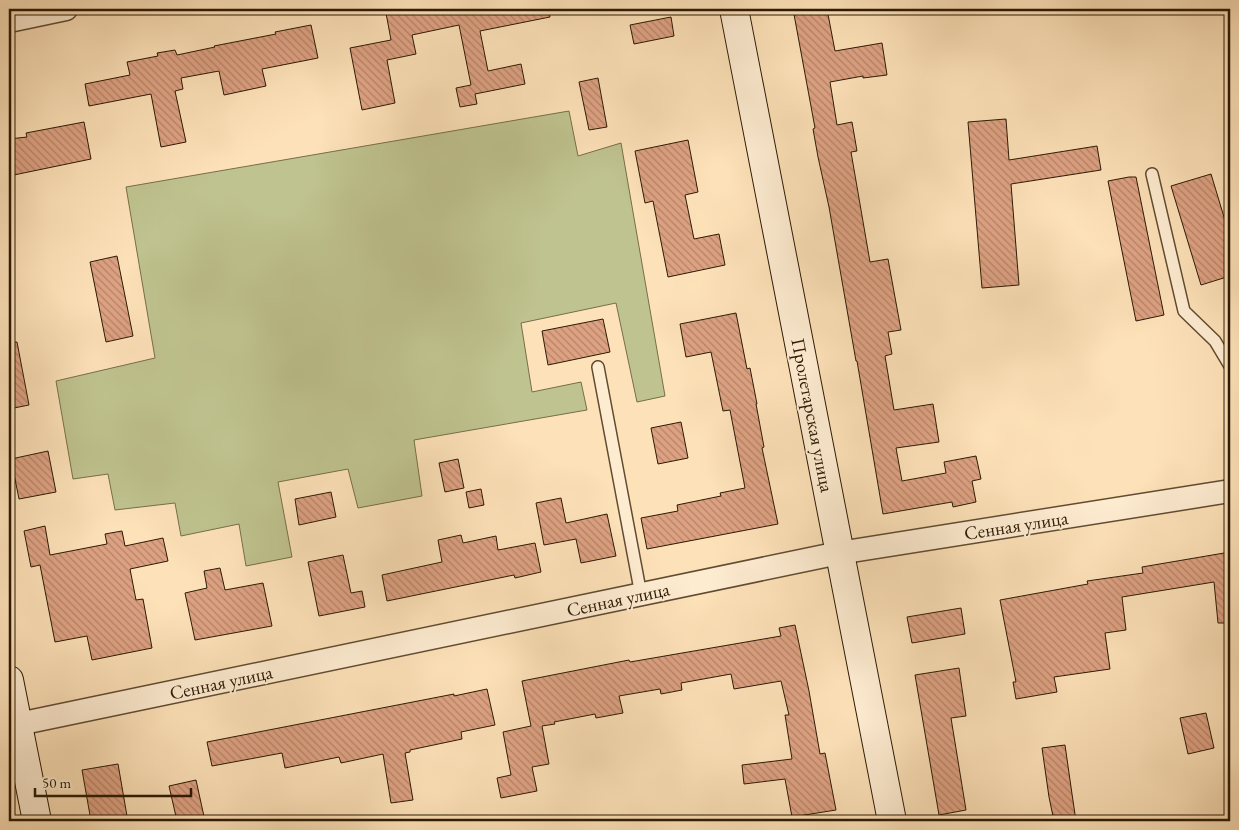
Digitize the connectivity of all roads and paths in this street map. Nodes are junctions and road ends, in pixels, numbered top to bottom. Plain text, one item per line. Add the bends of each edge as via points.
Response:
1 (66, 9) edge
2 (734, 9) edge
3 (9, 21) edge
4 (1152, 174) dead end
5 (1230, 366) edge
6 (598, 367) dead end
7 (1230, 490) edge
8 (839, 553) junction
9 (641, 594) junction
10 (9, 680) edge
11 (13, 725) edge
12 (37, 821) edge
13 (892, 821) edge

1 - 3 street
2 - 8 street, Пролетарская улица
4 - 5 lane via 1184,311 1215,341
6 - 9 lane
7 - 8 street, Сенная улица
8 - 9 street, Сенная улица
8 - 13 street, Пролетарская улица
9 - 11 street, Сенная улица
10 - 11 street
11 - 12 street

